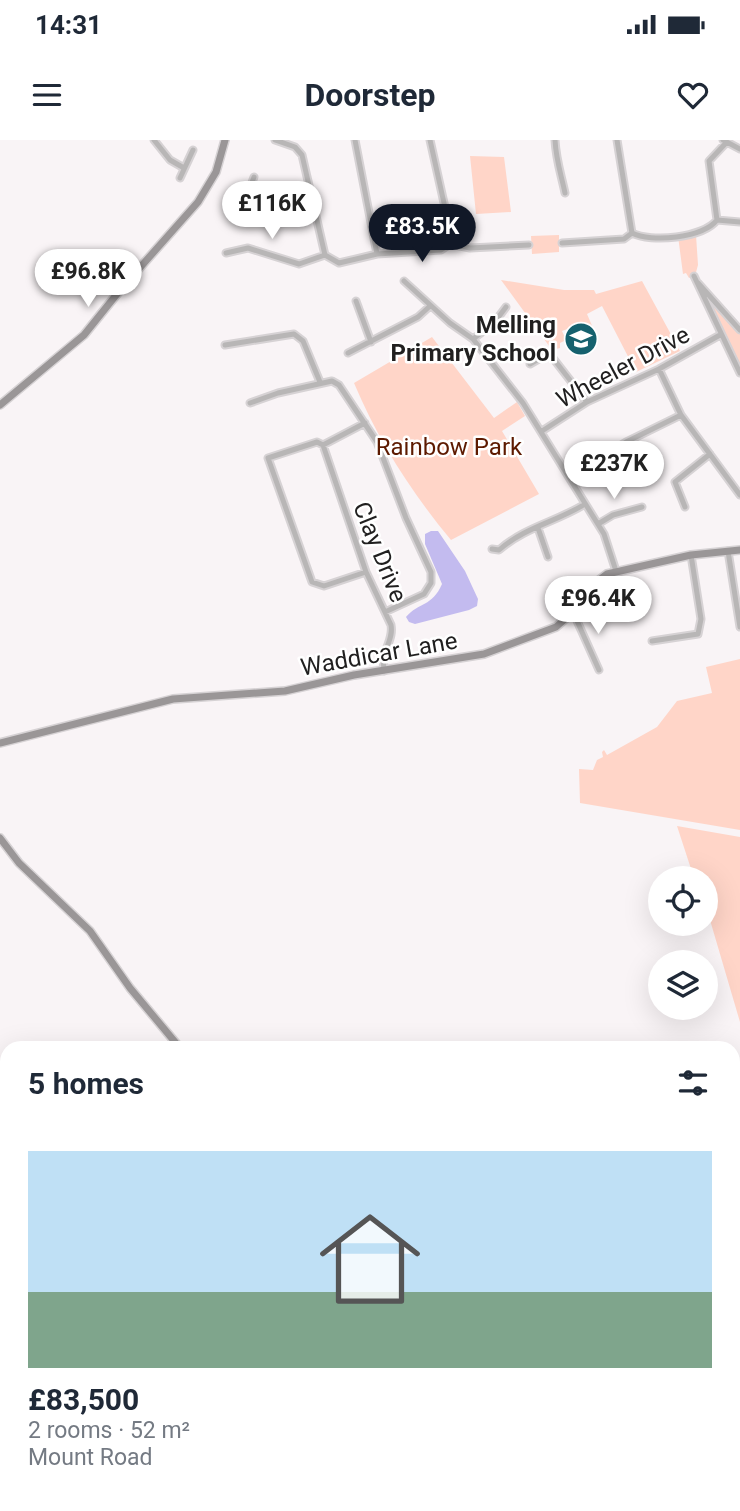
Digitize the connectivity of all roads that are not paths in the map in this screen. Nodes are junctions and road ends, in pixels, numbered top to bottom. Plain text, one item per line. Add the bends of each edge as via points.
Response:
1 (154, 140) edge
2 (225, 140) edge
3 (275, 140) edge
4 (355, 140) edge
5 (439, 140) edge
6 (555, 140) edge
7 (617, 140) edge
8 (431, 141) edge
9 (724, 142) edge
10 (740, 149) edge
11 (193, 150) dead end
12 (184, 168) junction
13 (254, 177) dead end
14 (180, 178) dead end
15 (249, 188) junction
16 (565, 193) dead end
17 (310, 195) junction
18 (247, 196) dead end
19 (717, 220) junction
20 (740, 222) edge
21 (632, 233) junction
22 (562, 243) dead end
23 (450, 244) junction
24 (529, 245) dead end
25 (226, 253) dead end
26 (377, 254) junction
27 (325, 255) junction
28 (404, 281) dead end
29 (711, 294) junction
30 (702, 299) junction
31 (356, 301) dead end
32 (430, 306) junction
33 (506, 307) dead end
34 (740, 330) edge
35 (720, 335) junction
36 (473, 339) junction
37 (371, 341) junction
38 (225, 345) dead end
39 (348, 353) dead end
40 (530, 364) dead end
41 (659, 369) junction
42 (740, 373) edge
43 (320, 382) junction
44 (587, 402) junction
45 (250, 403) dead end
46 (0, 405) edge
47 (681, 415) junction
48 (365, 423) junction
49 (542, 431) junction
50 (323, 445) junction
51 (710, 454) junction
52 (570, 477) junction
53 (740, 495) edge
54 (585, 504) junction
55 (642, 507) dead end
56 (685, 507) dead end
57 (598, 524) junction
58 (538, 528) junction
59 (492, 549) dead end
60 (740, 550) edge
61 (728, 551) junction
62 (691, 555) junction
63 (548, 557) dead end
64 (616, 571) junction
65 (366, 572) junction
66 (385, 612) junction
67 (573, 612) junction
68 (740, 627) edge
69 (652, 642) dead end
70 (599, 670) dead end
71 (384, 671) junction
72 (0, 743) edge
73 (0, 838) edge
74 (174, 1041) edge

1 - 12 street via 170,160
2 - 46 street via 208,187 182,221 76,344
3 - 17 street via 295,147 302,155
4 - 26 street
5 - 8 street
6 - 16 street
7 - 21 street
8 - 23 street
9 - 10 street
9 - 19 street via 709,161
11 - 12 street
12 - 14 street
13 - 15 street
15 - 17 street via 267,196
15 - 18 street
17 - 27 street
19 - 20 street
19 - 21 street via 696,235 641,238
21 - 22 street via 624,239
23 - 24 street via 470,248
23 - 26 street via 441,250
25 - 27 street via 248,248 299,264
26 - 27 street via 339,263
28 - 32 street
29 - 30 street
29 - 30 street via 695,278
29 - 34 street
30 - 35 street
31 - 37 street
32 - 36 street
32 - 37 street
33 - 36 street
35 - 41 street, Wheeler Drive
35 - 42 street
36 - 49 street
37 - 39 street
38 - 43 street via 294,334 303,341
40 - 44 street via 549,353
41 - 44 street, Wheeler Drive
41 - 47 street
43 - 45 street
43 - 48 street via 339,386
44 - 49 street, Wheeler Drive
47 - 51 street
47 - 52 street
48 - 50 street
48 - 66 street via 431,572 424,594
49 - 52 street
50 - 65 street, Clay Drive
50 - 65 street via 317,442 268,458 312,582 324,586
51 - 53 street
51 - 56 street via 675,482
52 - 54 street
54 - 57 street
54 - 58 street
55 - 57 street
57 - 64 street
58 - 59 street via 516,535 499,550
58 - 63 street
60 - 61 street, Waddicar Lane
61 - 62 street, Waddicar Lane
61 - 68 street
62 - 64 street, Waddicar Lane
62 - 69 street via 701,619 698,634
64 - 67 street, Waddicar Lane via 594,584
65 - 66 street, Clay Drive
66 - 71 street, Clay Drive via 393,632 382,655
67 - 70 street
67 - 71 street, Waddicar Lane via 547,632 484,654
71 - 72 street, Waddicar Lane via 285,691 173,699
73 - 74 street via 19,863 90,931

